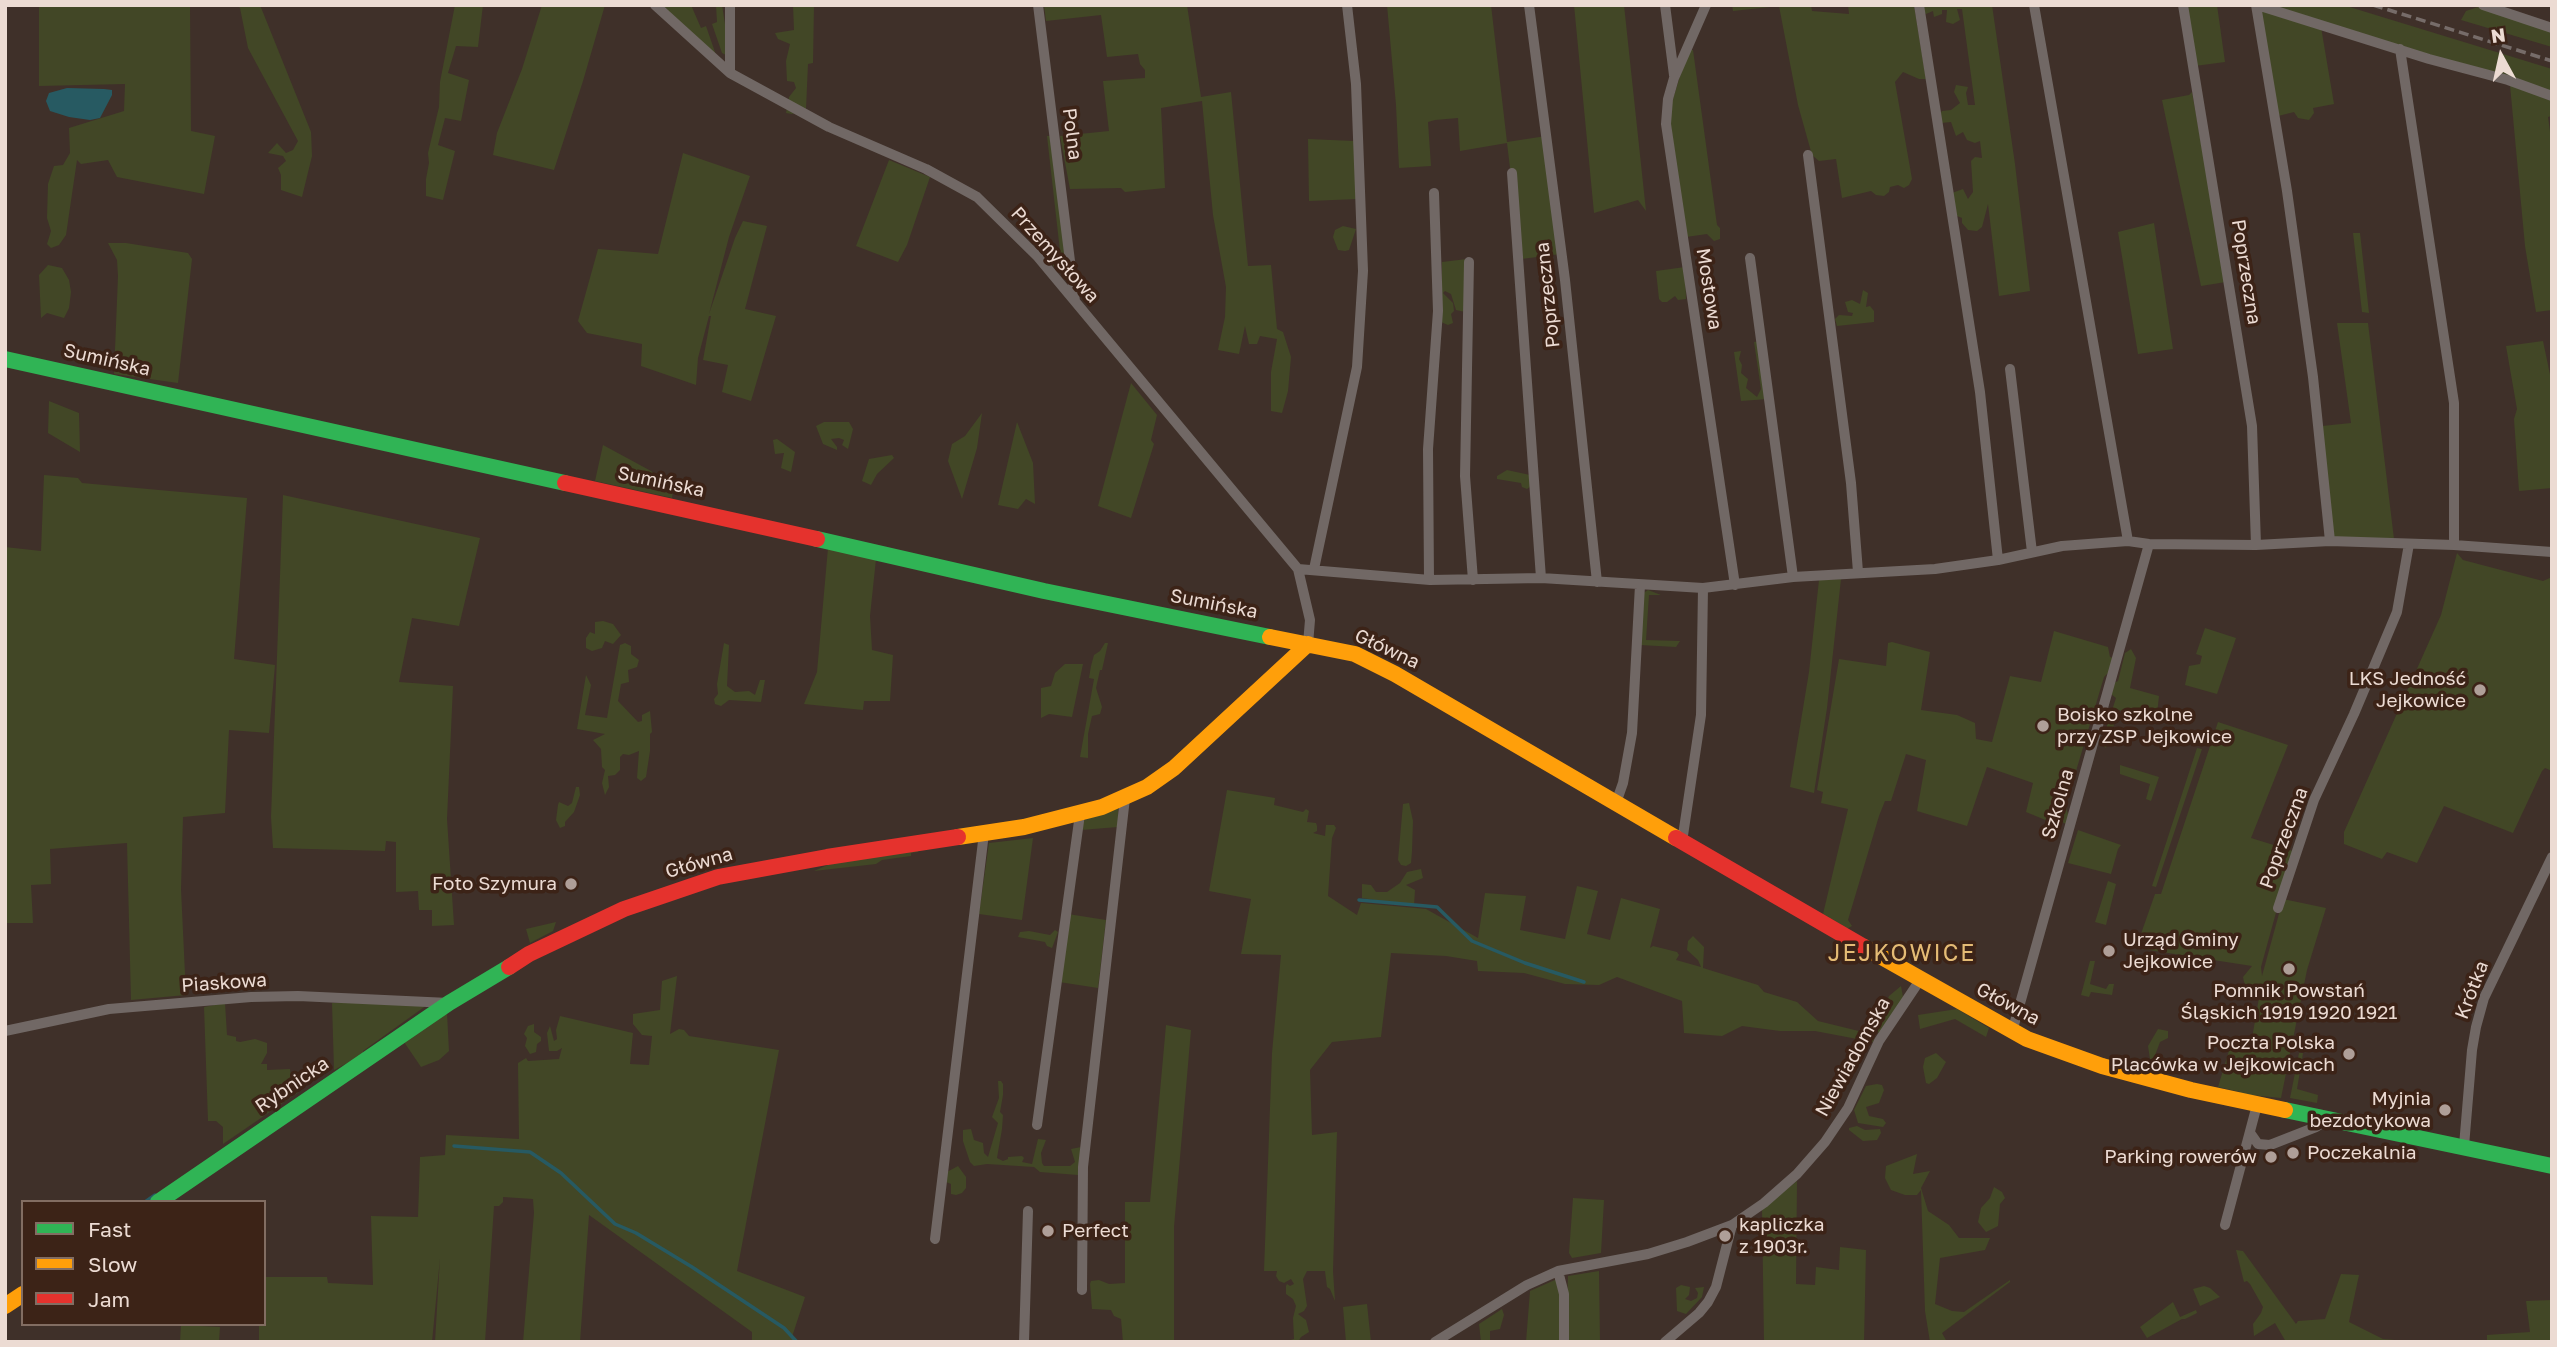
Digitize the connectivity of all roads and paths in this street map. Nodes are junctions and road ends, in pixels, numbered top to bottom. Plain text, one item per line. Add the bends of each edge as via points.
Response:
1 (655, 5) edge
2 (730, 5) edge
3 (1038, 5) edge
4 (1348, 5) edge
5 (1530, 5) edge
6 (1665, 5) edge
7 (1706, 5) edge
8 (1919, 5) edge
9 (2034, 5) edge
10 (2183, 5) edge
11 (2257, 5) edge
12 (2483, 5) edge
13 (2552, 28) edge
14 (2400, 49) junction
15 (730, 73) junction
16 (1674, 78) junction
17 (2552, 96) edge
18 (1808, 155) dead end
19 (1512, 173) dead end
20 (1434, 193) dead end
21 (1750, 258) dead end
22 (1469, 262) dead end
23 (1071, 268) junction
24 (1055, 277) junction
25 (1075, 301) junction
26 (5, 359) edge
27 (2010, 369) dead end
28 (2127, 541) junction
29 (2330, 541) junction
30 (2149, 544) junction
31 (2409, 544) junction
32 (2256, 545) junction
33 (2454, 545) junction
34 (2032, 552) junction
35 (2552, 552) edge
36 (1998, 560) junction
37 (1298, 569) junction
38 (1314, 569) junction
39 (1858, 572) junction
40 (1793, 577) junction
41 (1541, 578) junction
42 (1429, 580) junction
43 (1473, 580) junction
44 (1597, 582) junction
45 (1640, 584) junction
46 (1735, 585) junction
47 (1703, 588) junction
48 (1308, 644) junction
49 (1125, 798) junction
50 (1616, 803) junction
51 (1080, 814) junction
52 (984, 833) junction
53 (1682, 842) junction
54 (2552, 857) edge
55 (2278, 908) dead end
56 (1920, 980) junction
57 (449, 1003) junction
58 (5, 1031) edge
59 (2012, 1032) junction
60 (2258, 1105) junction
61 (2329, 1119) junction
62 (1037, 1125) dead end
63 (2250, 1134) junction
64 (2463, 1146) junction
65 (2552, 1166) edge
66 (161, 1200) edge
67 (1028, 1211) dead end
68 (1732, 1224) junction
69 (2225, 1225) dead end
70 (935, 1239) dead end
71 (1558, 1271) junction
72 (1082, 1290) dead end
73 (21, 1295) edge
74 (5, 1306) edge
75 (1024, 1342) edge
76 (1435, 1342) edge
77 (1564, 1342) edge
78 (1665, 1342) edge

1 - 15 street, Przemysłowa
2 - 15 street
3 - 23 street, Polna
4 - 38 street via 1356,84 1363,271 1357,367
5 - 44 street, Poprzeczna
6 - 16 street
7 - 16 street, Mostowa
8 - 36 street via 1980,392
9 - 28 street
10 - 32 street, Poprzeczna via 2252,426
11 - 14 street
11 - 29 street via 2313,376
12 - 13 street
14 - 17 street
14 - 33 street via 2454,403
15 - 24 street, Przemysłowa via 829,127 924,168 977,197
16 - 46 street, Mostowa via 1666,124
18 - 39 street via 1851,483
19 - 41 street, Poprzeczna
20 - 42 street via 1438,311 1428,449
21 - 40 street
22 - 43 street via 1465,477
23 - 24 street
23 - 25 street, Polna
24 - 25 street, Przemysłowa
25 - 37 street, Przemysłowa
26 - 48 street, Sumińska via 1044,591
27 - 34 street
28 - 30 street
28 - 34 street
29 - 31 street
29 - 32 street
30 - 32 street
30 - 59 street, Szkolna
31 - 33 street
31 - 55 street, Poprzeczna via 2397,612 2314,800
33 - 35 street
34 - 36 street
36 - 39 street via 1935,569
37 - 38 street
37 - 48 street, Przemysłowa via 1310,620
38 - 42 street
39 - 40 street
40 - 46 street
41 - 43 street
41 - 44 street
42 - 43 street
44 - 45 street
45 - 47 street
45 - 50 street via 1632,733
46 - 47 street
47 - 53 street via 1701,715
48 - 49 street, Główna via 1183,760
48 - 50 street, Główna via 1373,662
49 - 51 street, Główna
49 - 72 street via 1083,1167
50 - 53 street, Główna
51 - 52 street, Główna
51 - 62 street
52 - 57 street, Główna via 699,882 624,909 529,954
52 - 70 street
53 - 56 street, Główna
54 - 64 street, Krótka via 2484,998 2472,1050
56 - 59 street, Główna
56 - 68 street, Niewiadomska via 1879,1041 1848,1108 1825,1142 1797,1174
57 - 58 street, Piaskowa via 251,997 109,1009
57 - 66 street, Rybnicka
59 - 60 street, Główna via 2125,1073
60 - 61 street, Główna
60 - 63 street
61 - 63 street via 2270,1145 2258,1144
61 - 64 street, Główna
63 - 69 street
64 - 65 street, Główna
67 - 75 street
68 - 71 street, Niewiadomska via 1648,1254
68 - 78 street via 1708,1302
71 - 76 street, Niewiadomska
71 - 77 street via 1564,1294
73 - 74 street

